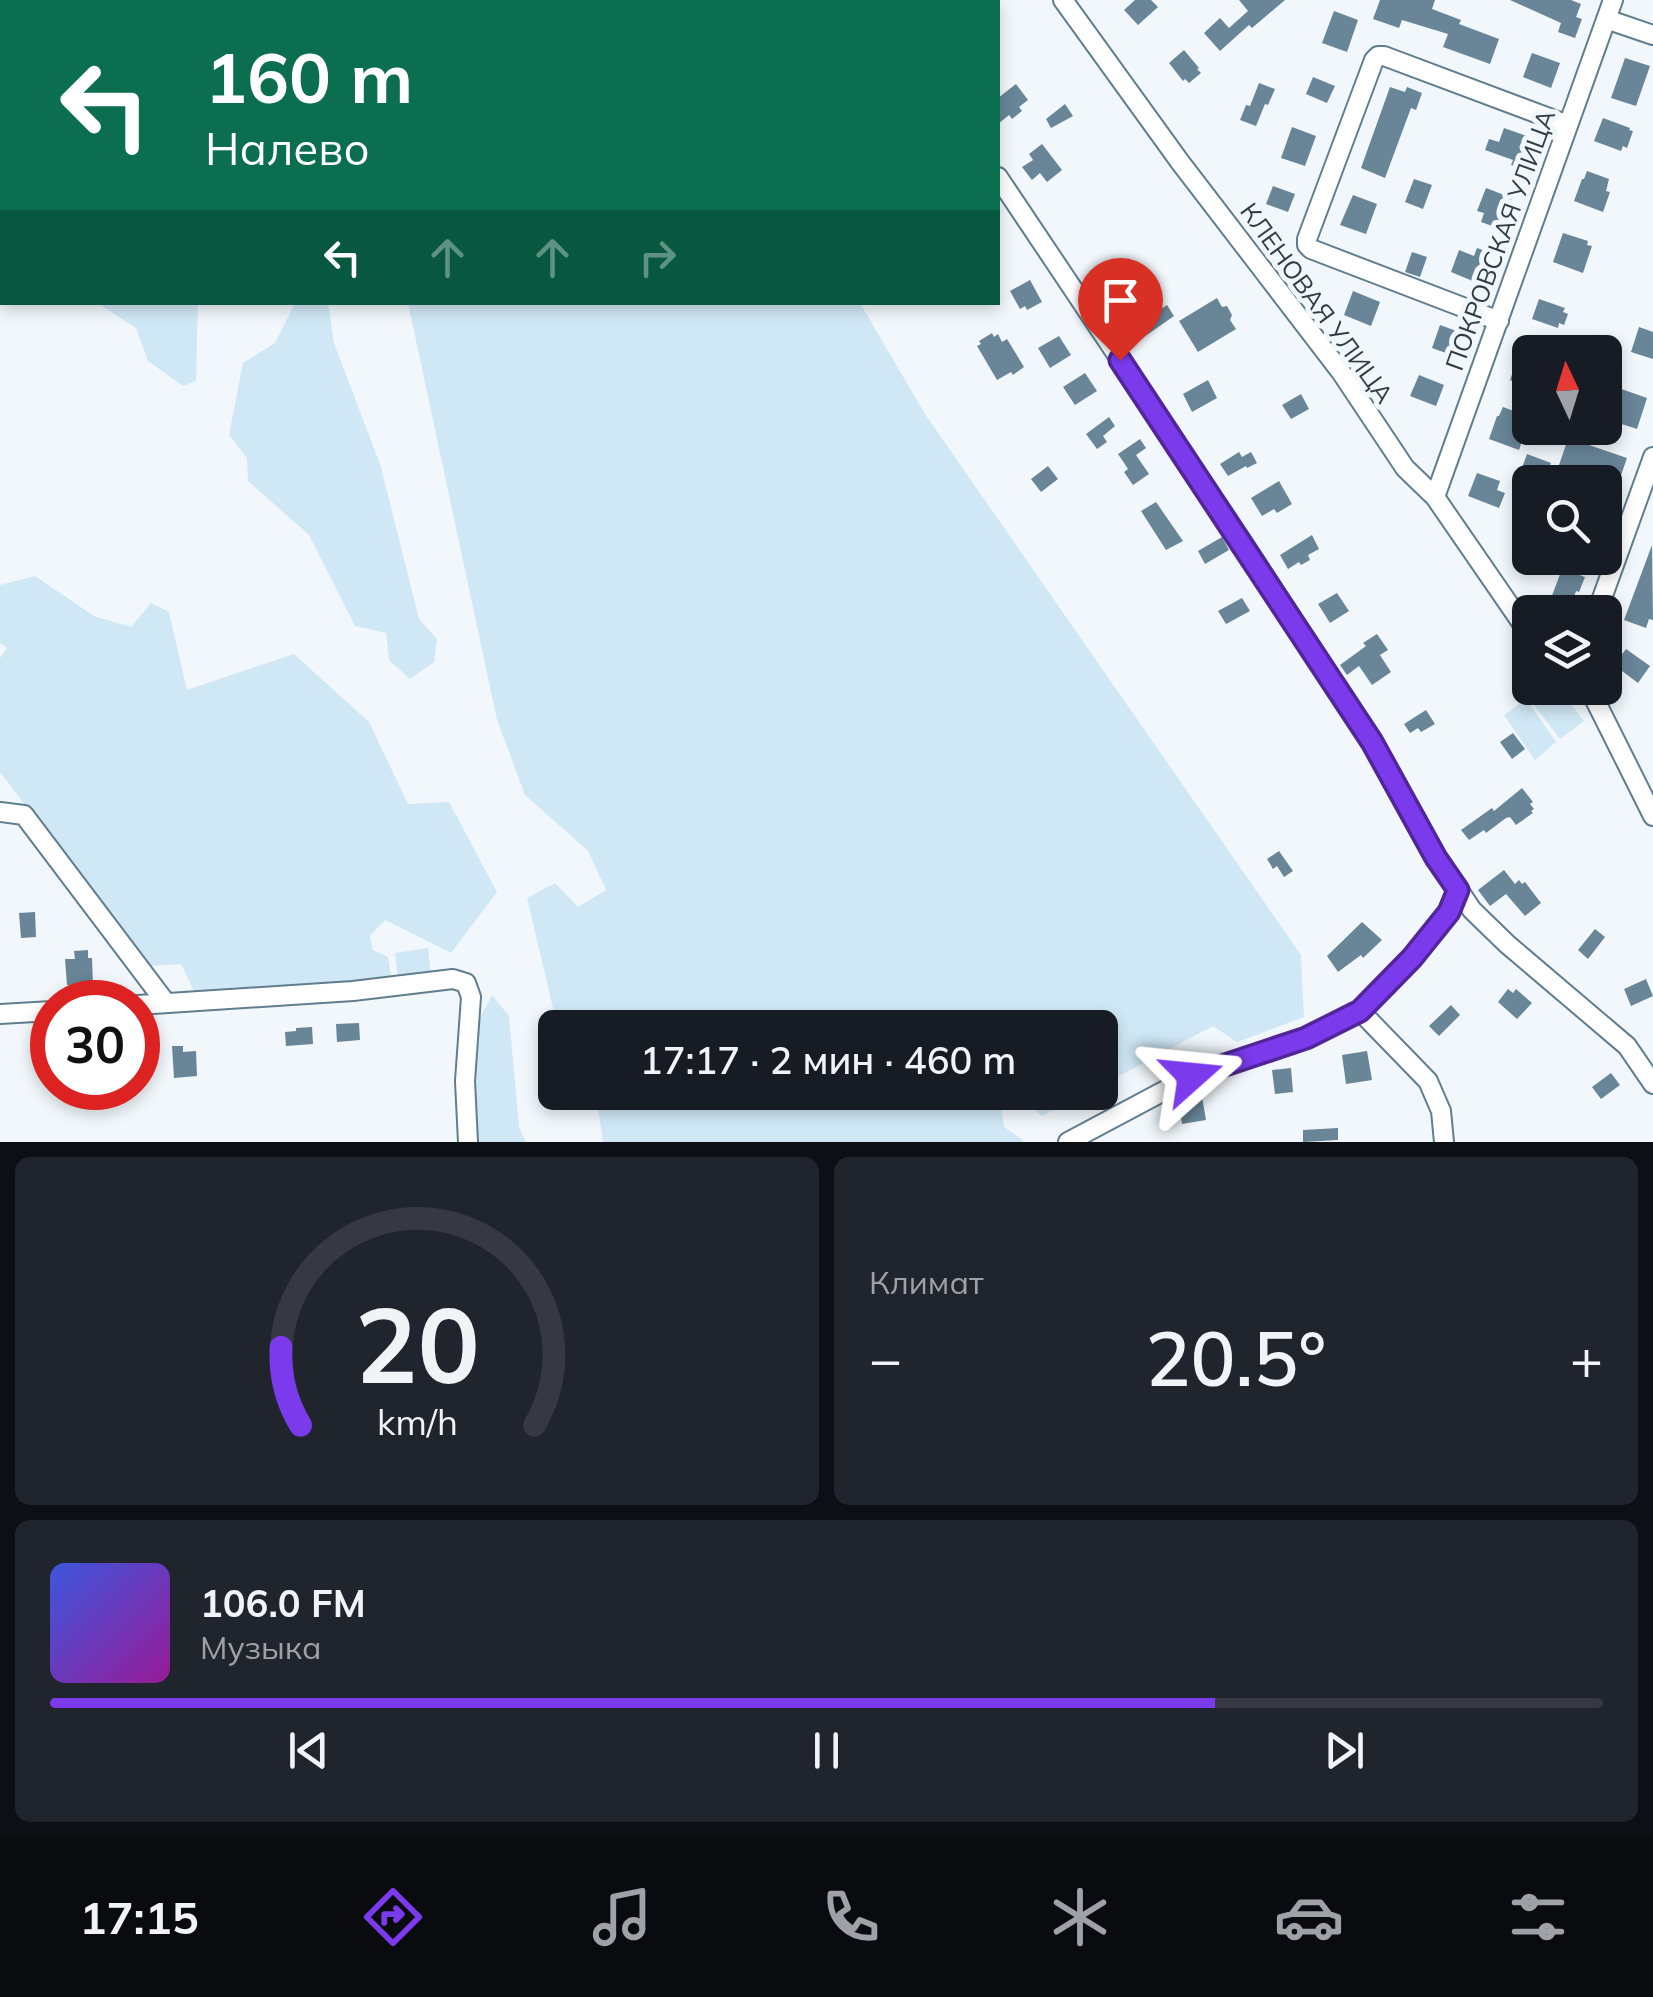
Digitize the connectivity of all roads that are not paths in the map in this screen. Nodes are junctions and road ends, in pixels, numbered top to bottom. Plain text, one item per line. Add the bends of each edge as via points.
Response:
1 (1062, 0) edge
2 (1614, 0) edge
3 (1606, 19) junction
4 (1653, 35) edge
5 (1568, 124) junction
6 (1000, 179) edge
7 (1499, 321) junction
8 (1653, 457) edge
9 (1434, 497) junction
10 (1602, 595) edge
11 (1512, 609) edge
12 (1598, 705) edge
13 (0, 812) edge
14 (1653, 816) edge
15 (1458, 890) junction
16 (160, 1003) edge
17 (166, 1003) junction
18 (1360, 1011) junction
19 (30, 1012) edge
20 (0, 1014) edge
21 (1653, 1084) edge
22 (468, 1142) edge
23 (1068, 1142) edge
24 (1444, 1142) edge

1 - 9 street, КЛЕНОВАЯ УЛИЦА via 1341,372 1405,468
2 - 3 street, ПОКРОВСКАЯ УЛИЦА
3 - 4 street
3 - 5 street, ПОКРОВСКАЯ УЛИЦА
5 - 7 street, ПОКРОВСКАЯ УЛИЦА
5 - 7 street via 1378,56 1307,238 1311,249
6 - 15 street via 1372,742
7 - 9 street, ПОКРОВСКАЯ УЛИЦА
8 - 10 street
9 - 11 street, КЛЕНОВАЯ УЛИЦА
12 - 14 street
13 - 17 street via 24,815
15 - 18 street via 1412,958
15 - 21 street via 1507,944 1627,1046
16 - 17 street
17 - 22 street via 466,983
18 - 23 street via 1306,1038 1192,1076
18 - 24 street via 1428,1081
19 - 20 street

